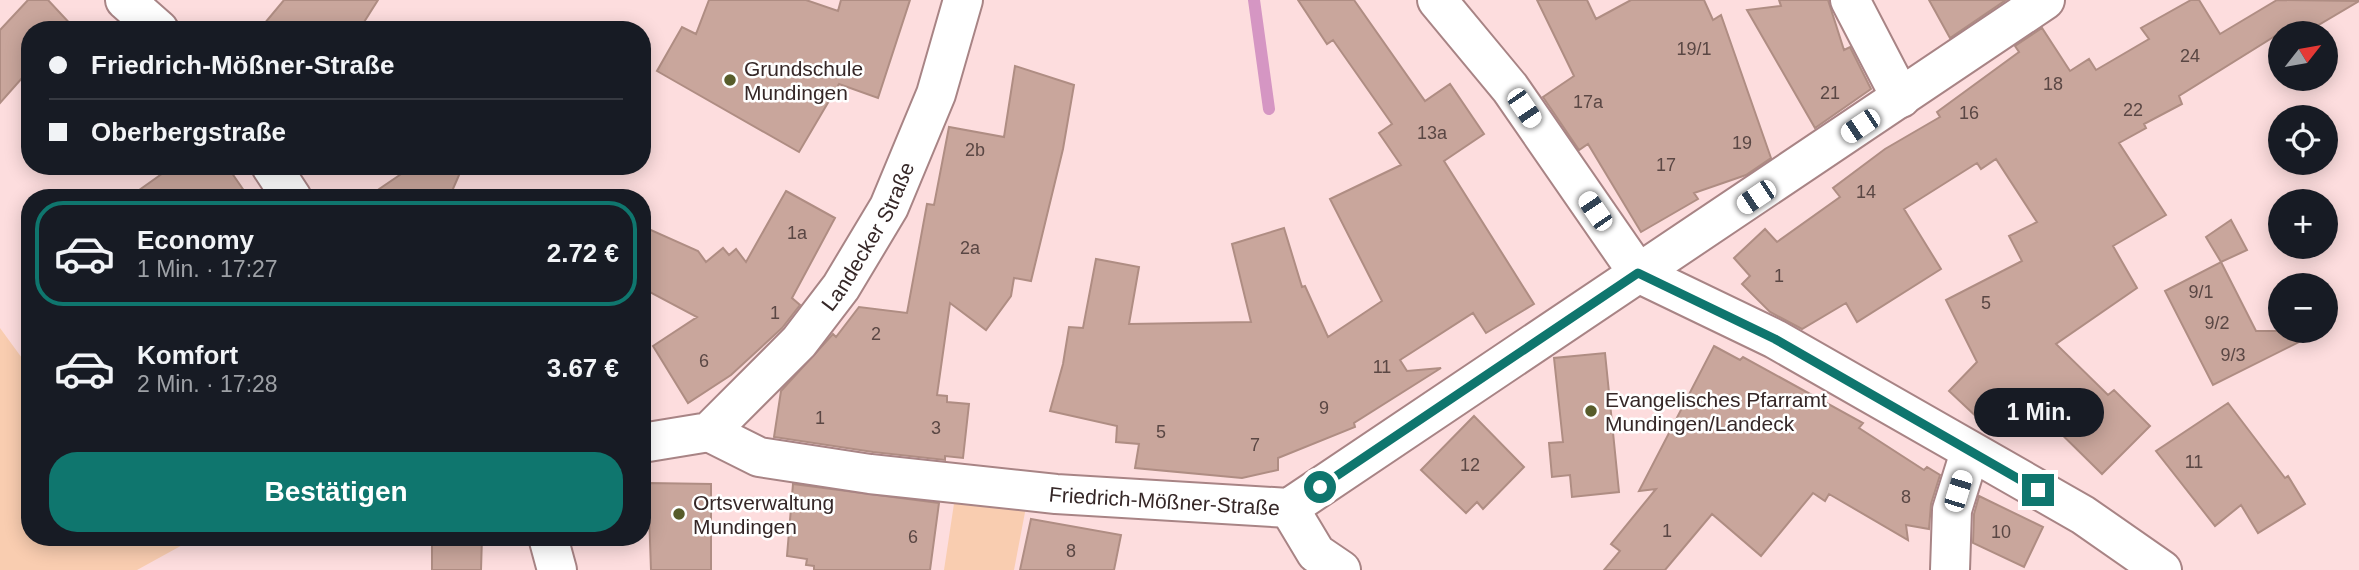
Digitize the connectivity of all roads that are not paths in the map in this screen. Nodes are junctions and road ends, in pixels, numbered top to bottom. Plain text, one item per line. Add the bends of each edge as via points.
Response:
1 (126, 0) edge
2 (962, 0) edge
3 (1437, 0) edge
4 (1850, 0) edge
5 (2045, 0) edge
6 (149, 21) edge
7 (1901, 98) junction
8 (1638, 273) junction
9 (709, 432) junction
10 (651, 442) edge
11 (1970, 452) junction
12 (1289, 508) junction
13 (550, 546) edge
14 (556, 570) edge
15 (1341, 570) edge
16 (1950, 570) edge
17 (2162, 570) edge

1 - 6 street
2 - 9 street, Landecker Straße via 936,94 888,206 862,253 799,342
3 - 8 street via 1510,88
4 - 7 street
5 - 7 street, Friedrich-Mößner-Straße
7 - 8 street, Friedrich-Mößner-Straße
8 - 11 street via 1775,339
8 - 12 street, Friedrich-Mößner-Straße
9 - 10 street
9 - 12 street, Friedrich-Mößner-Straße via 759,457 870,474 1056,494
11 - 16 street via 1952,510
11 - 17 street via 2083,515
12 - 15 street via 1317,553
13 - 14 street

